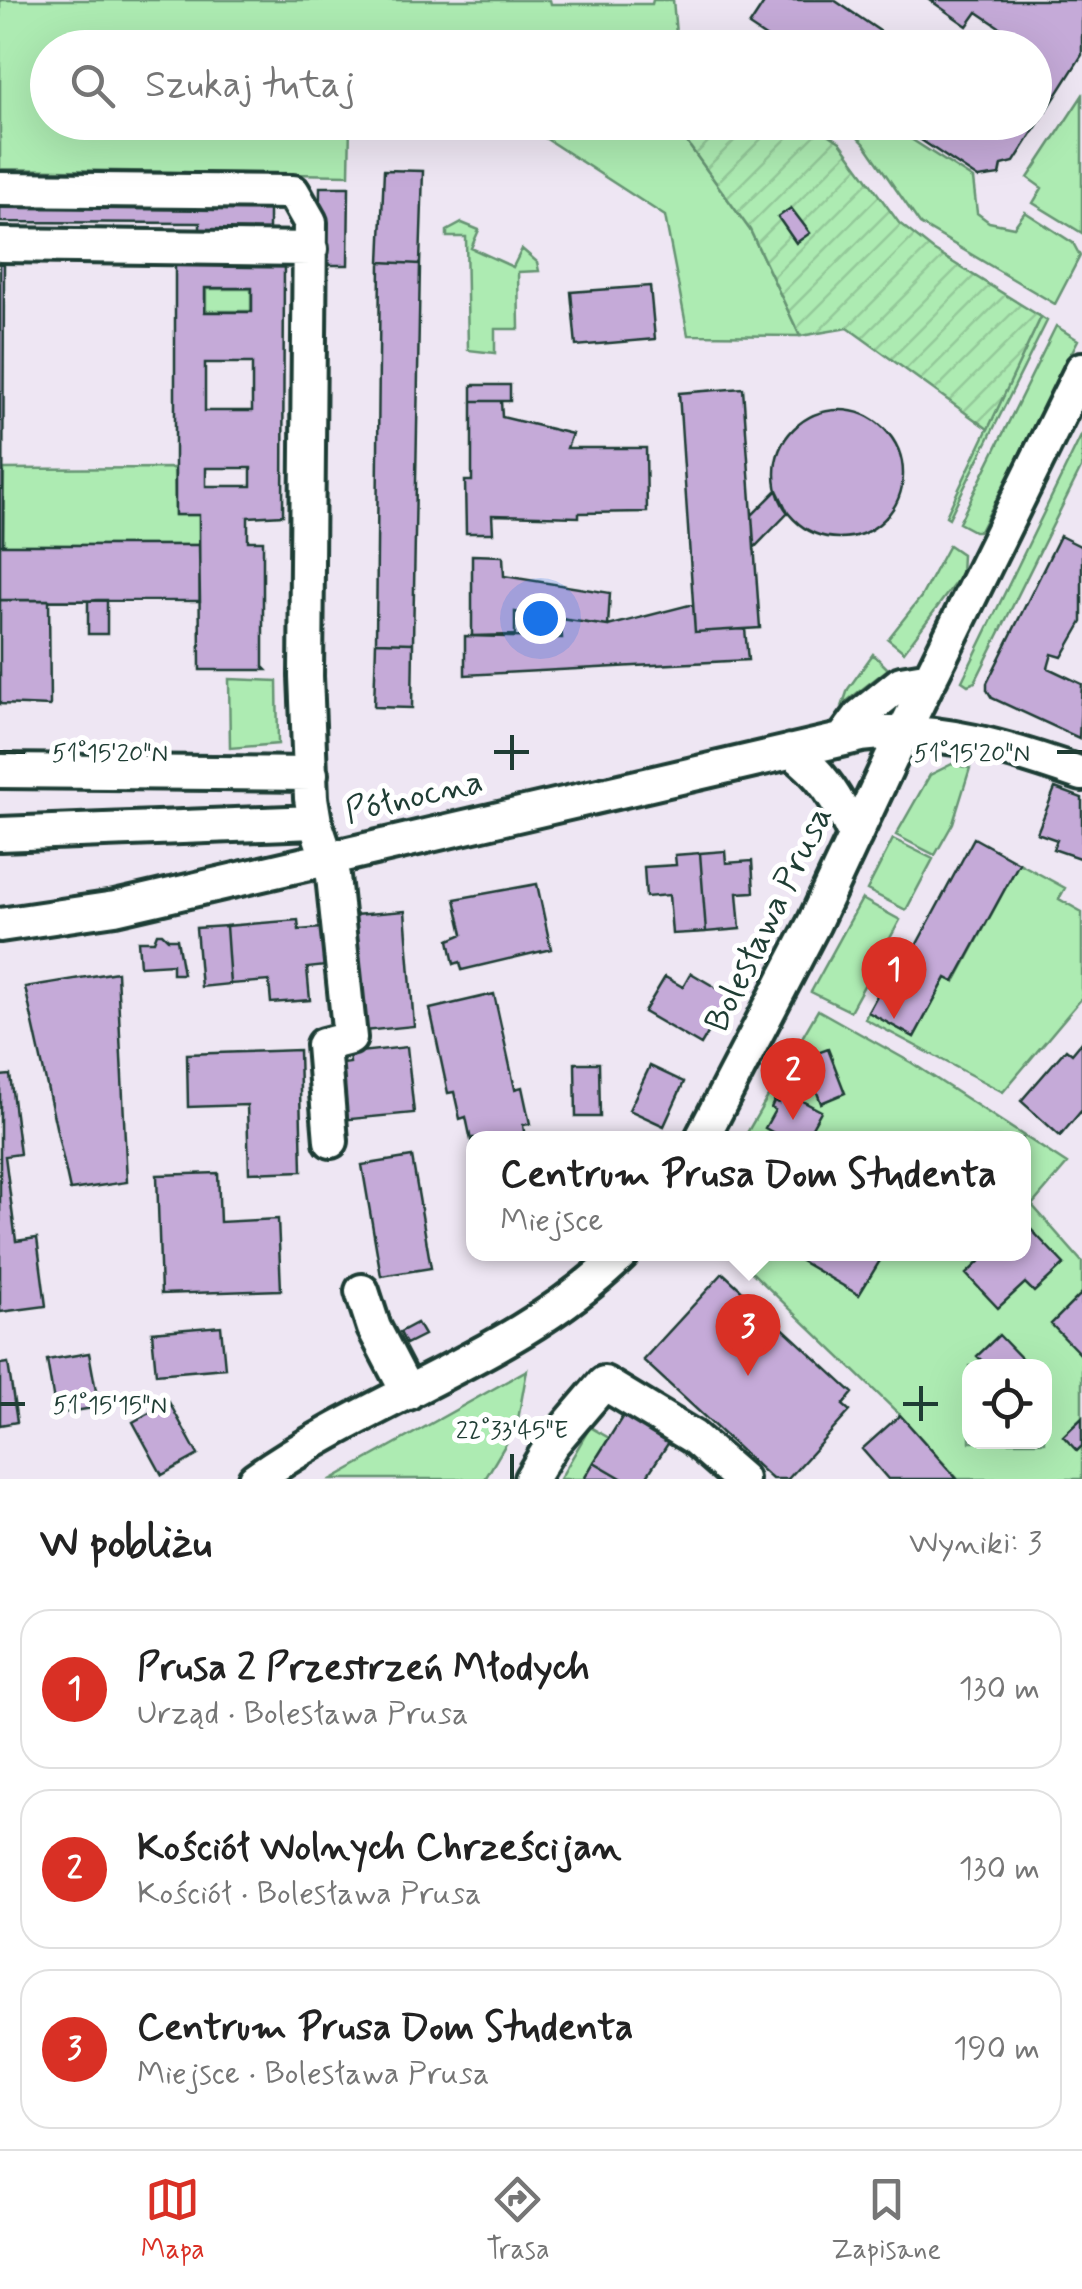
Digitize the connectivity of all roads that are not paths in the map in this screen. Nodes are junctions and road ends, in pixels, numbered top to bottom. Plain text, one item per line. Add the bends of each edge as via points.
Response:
1 (0, 189) edge
2 (0, 246) edge
3 (310, 248) junction
4 (1082, 369) edge
5 (930, 678) junction
6 (903, 733) junction
7 (842, 739) junction
8 (791, 751) junction
9 (0, 771) edge
10 (310, 774) junction
11 (1082, 774) edge
12 (315, 822) junction
13 (0, 834) edge
14 (855, 836) junction
15 (325, 858) junction
16 (0, 925) edge
17 (706, 1131) edge
18 (330, 1141) dead end
19 (614, 1261) edge
20 (362, 1292) dead end
21 (408, 1393) junction
22 (255, 1479) edge
23 (532, 1479) edge
24 (741, 1479) edge

1 - 3 street via 293,192 310,222
2 - 3 street
3 - 10 street
4 - 5 street, Bolesława Prusa
5 - 6 street, Bolesława Prusa
5 - 7 street via 901,683
6 - 7 street, Północna
6 - 11 street, Północna via 963,740
6 - 14 street, Bolesława Prusa
7 - 8 street, Północna
8 - 14 street via 827,784
8 - 15 street, Północna
9 - 10 street
10 - 12 street
12 - 13 street
12 - 15 street
14 - 17 street, Bolesława Prusa
15 - 16 street, Północna via 115,908
15 - 18 street via 333,876 350,1038 323,1045
19 - 21 street via 565,1303
20 - 21 street
21 - 22 street
23 - 24 street via 604,1383 693,1438

